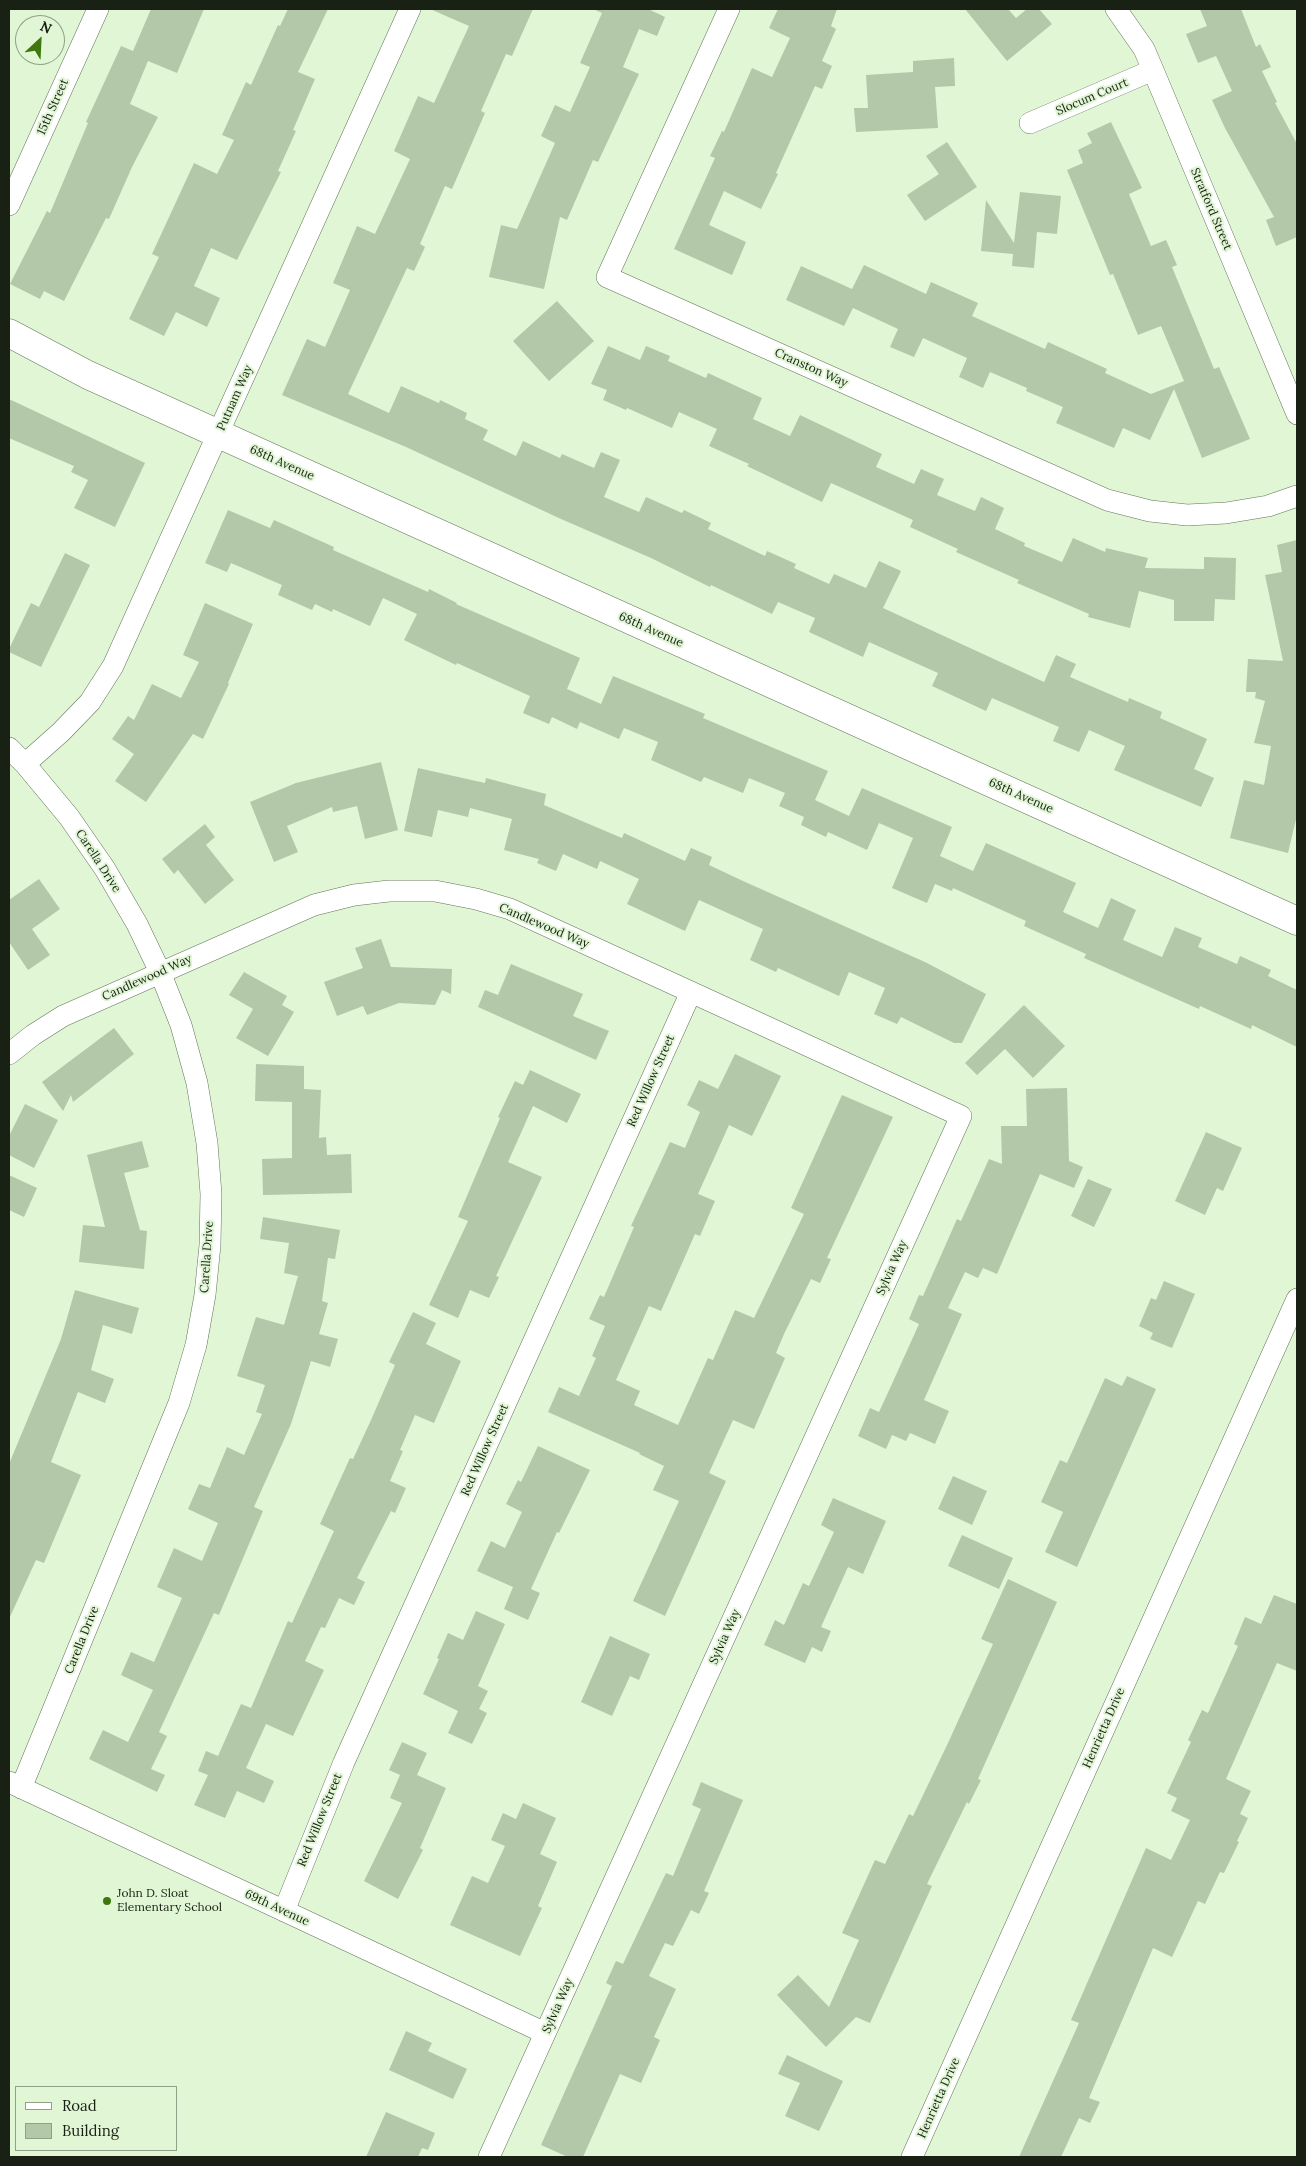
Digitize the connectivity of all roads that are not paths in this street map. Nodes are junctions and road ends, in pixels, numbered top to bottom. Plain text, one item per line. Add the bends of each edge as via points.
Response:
1 (98, 9) edge
2 (410, 9) edge
3 (729, 9) edge
4 (1116, 9) edge
5 (1154, 70) junction
6 (1030, 123) dead end
7 (9, 205) edge
8 (9, 333) edge
9 (1297, 414) edge
10 (218, 435) junction
11 (1297, 496) edge
12 (9, 748) edge
13 (25, 764) junction
14 (1297, 921) edge
15 (160, 972) junction
16 (691, 992) junction
17 (9, 1054) edge
18 (961, 1116) joint
19 (1297, 1299) edge
20 (15, 1785) edge
21 (284, 1911) junction
22 (545, 2033) junction
23 (489, 2157) edge
24 (912, 2157) edge

1 - 7 street, 15th Street
2 - 10 street, Putnam Way
3 - 11 street, Cranston Way via 607,276 1107,500 1150,511 1187,515 1226,514 1268,506
4 - 5 street, Stratford Street via 1144,49
5 - 6 street, Slocum Court
5 - 9 street, Stratford Street
8 - 10 street, 68th Avenue via 88,375
10 - 13 street, Putnam Way via 113,666 90,702
10 - 14 street, 68th Avenue
12 - 13 street, Carella Drive
13 - 15 street, Carella Drive via 106,868
15 - 16 street, Candlewood Way via 314,905 354,895 435,891 510,909
15 - 17 street, Candlewood Way via 63,1016
15 - 20 street, Carella Drive via 181,1025 197,1083 207,1143 211,1194 205,1295 196,1345 179,1403
16 - 18 street, Candlewood Way
16 - 21 street, Red Willow Street via 348,1753
18 - 22 street, Sylvia Way
19 - 24 street, Henrietta Drive
20 - 21 street, 69th Avenue
21 - 22 street, 69th Avenue
22 - 23 street, Sylvia Way

